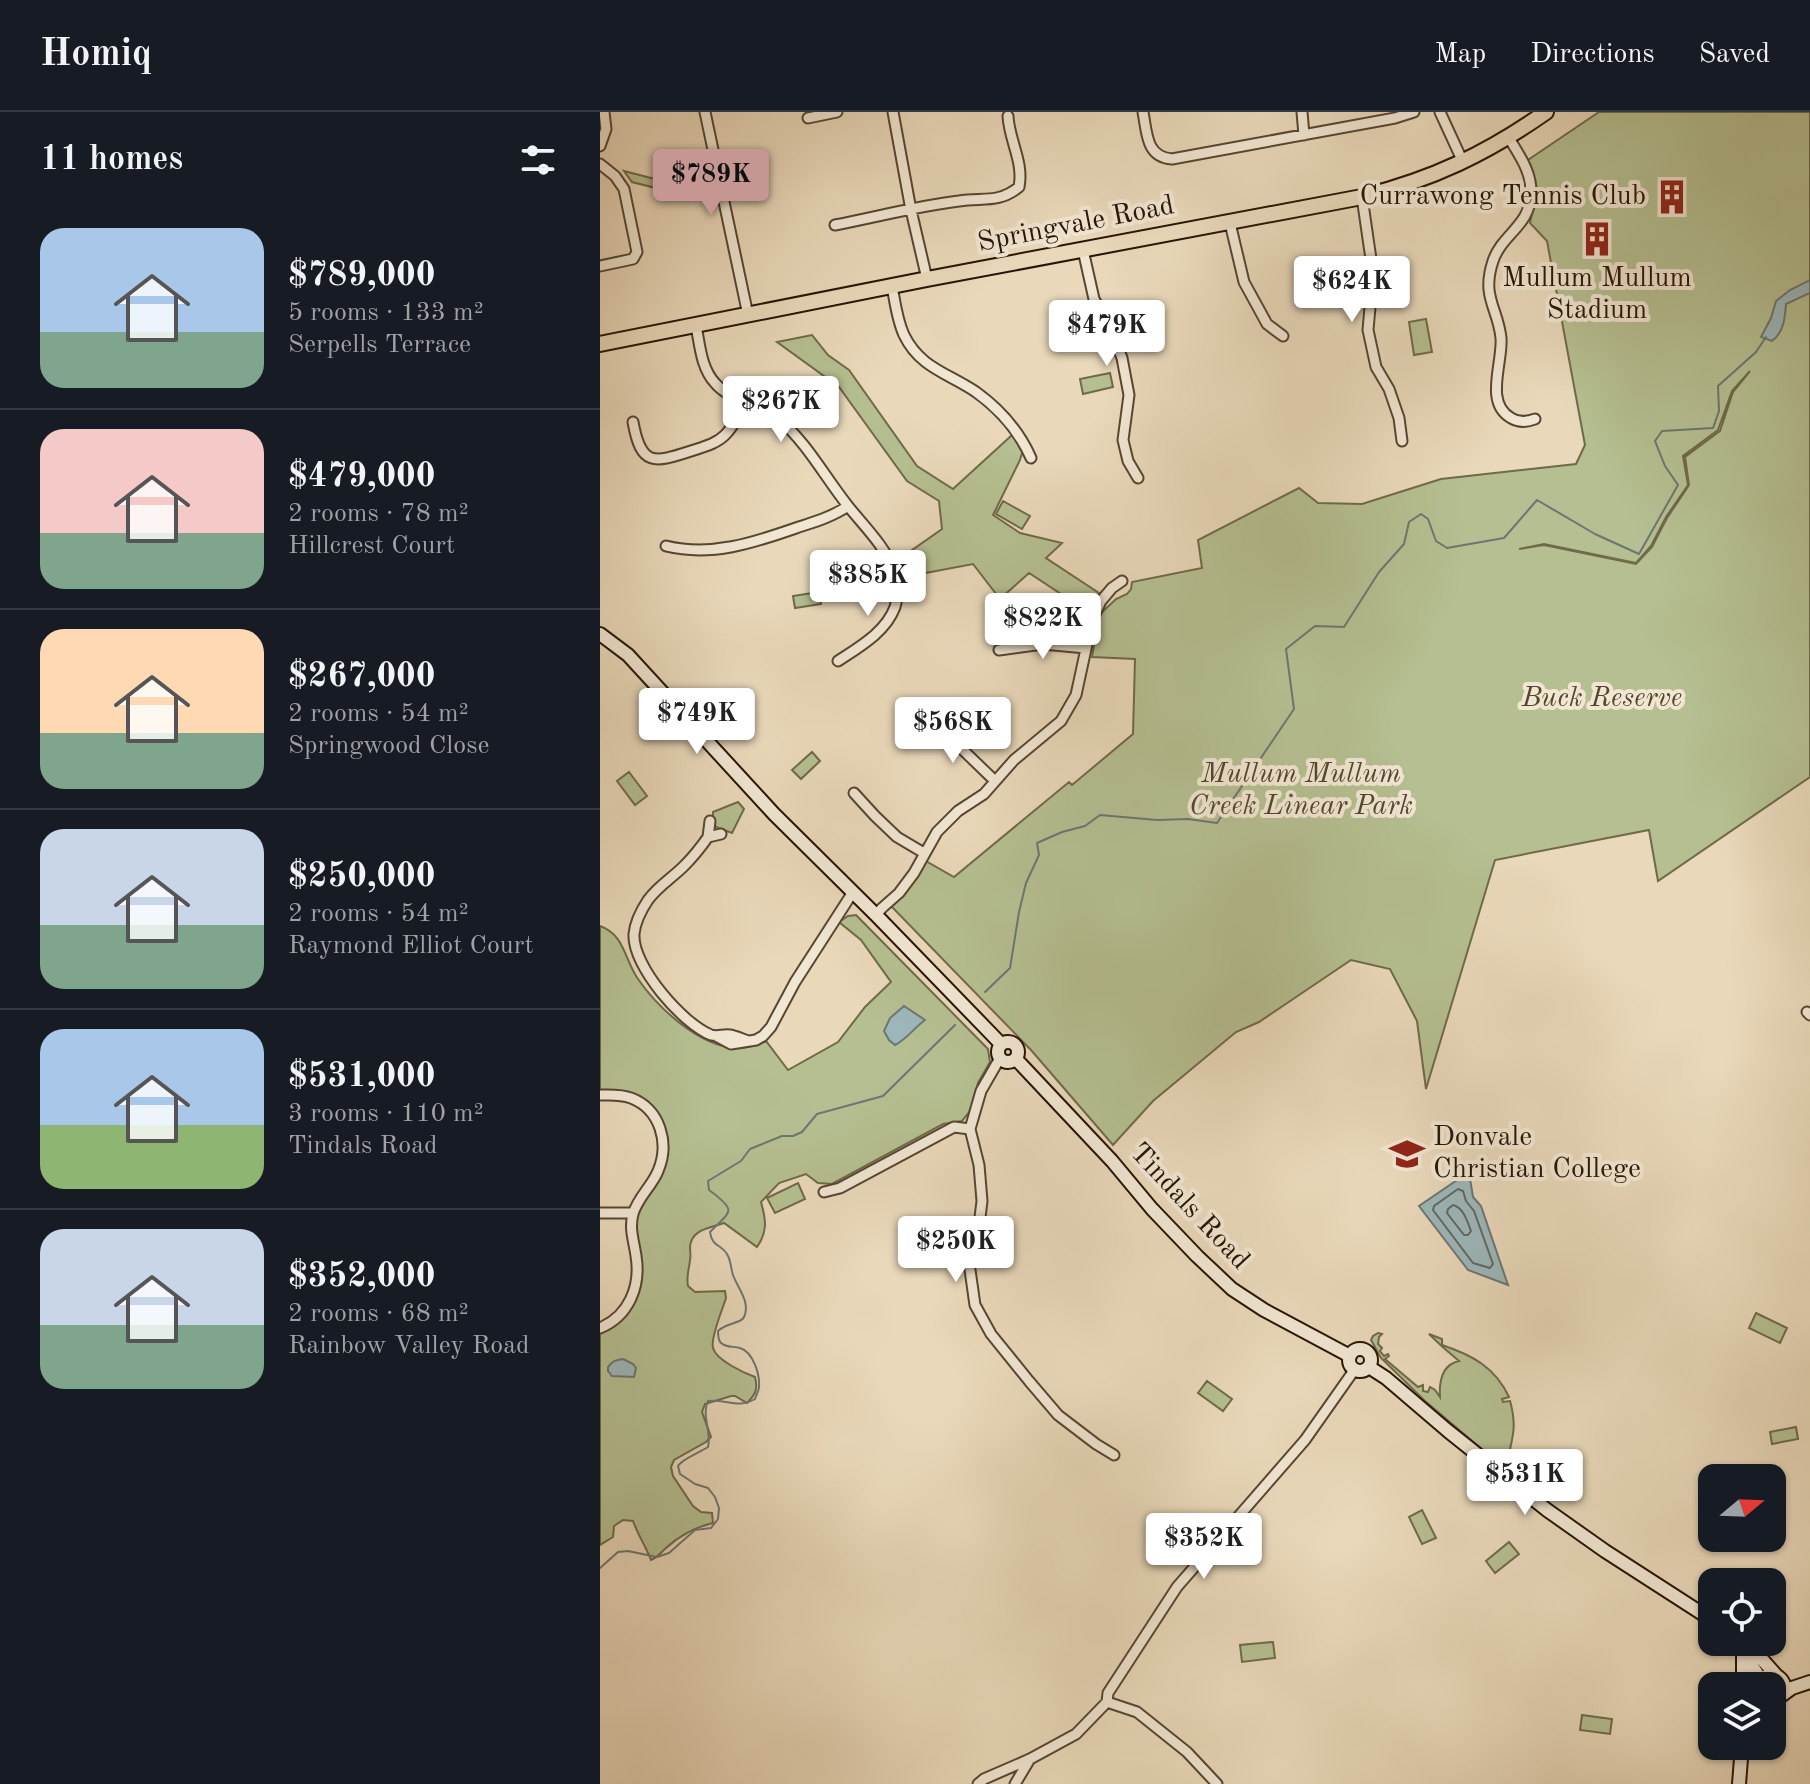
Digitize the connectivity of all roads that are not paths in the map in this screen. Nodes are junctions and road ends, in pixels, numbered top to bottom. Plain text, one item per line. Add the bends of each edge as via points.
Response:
1 (604, 112) edge
2 (705, 112) edge
3 (837, 112) edge
4 (893, 112) edge
5 (1143, 112) edge
6 (1302, 112) edge
7 (1414, 112) edge
8 (1440, 112) edge
9 (1546, 112) edge
10 (1008, 116) dead end
11 (808, 118) dead end
12 (1304, 135) junction
13 (1509, 138) junction
14 (600, 146) edge
15 (1463, 162) junction
16 (600, 164) edge
17 (1362, 197) junction
18 (911, 210) junction
19 (1230, 223) junction
20 (835, 225) dead end
21 (1083, 250) junction
22 (600, 266) edge
23 (927, 279) junction
24 (892, 286) junction
25 (748, 315) junction
26 (696, 326) junction
27 (1283, 336) dead end
28 (600, 344) edge
29 (746, 403) junction
30 (1535, 419) dead end
31 (633, 422) dead end
32 (1402, 441) dead end
33 (1031, 458) dead end
34 (1138, 478) dead end
35 (848, 506) junction
36 (666, 546) dead end
37 (1122, 581) dead end
38 (600, 634) edge
39 (1086, 648) junction
40 (999, 650) dead end
41 (838, 661) dead end
42 (934, 722) dead end
43 (995, 781) junction
44 (854, 793) dead end
45 (710, 821) dead end
46 (721, 834) dead end
47 (708, 837) junction
48 (924, 853) junction
49 (853, 892) junction
50 (876, 915) junction
51 (1001, 1044) junction
52 (1000, 1058) junction
53 (1016, 1059) junction
54 (600, 1095) edge
55 (970, 1129) junction
56 (824, 1192) dead end
57 (600, 1213) edge
58 (633, 1213) junction
59 (600, 1328) edge
60 (1350, 1356) junction
61 (1369, 1367) junction
62 (1355, 1369) junction
63 (1114, 1455) dead end
64 (1698, 1611) edge
65 (1758, 1656) edge
66 (1773, 1672) edge
67 (1786, 1677) edge
68 (1810, 1680) edge
69 (1786, 1692) edge
70 (1107, 1702) junction
71 (1030, 1759) junction
72 (1741, 1760) edge
73 (978, 1784) edge
74 (1015, 1784) edge
75 (1217, 1784) edge
76 (1739, 1784) edge

1 - 14 street
2 - 25 street
3 - 11 street
4 - 18 street
5 - 12 street via 1151,148 1165,159
6 - 12 street
7 - 12 street
8 - 15 street
9 - 13 main road, Springvale Road
10 - 18 street via 1019,187 991,200
13 - 15 main road, Springvale Road
13 - 30 street via 1528,173 1531,194 1525,217 1501,246 1490,276 1490,302 1501,345 1497,394 1507,416 1522,422
15 - 17 main road, Springvale Road
16 - 22 street via 624,189 637,252 633,259
17 - 19 main road, Springvale Road
17 - 32 street via 1373,273 1368,330
18 - 20 street
18 - 23 street
19 - 21 main road, Springvale Road
19 - 27 street via 1244,282 1267,324
21 - 23 main road, Springvale Road
21 - 34 street via 1094,299 1122,358 1129,395 1123,440
23 - 24 main road, Springvale Road
24 - 25 main road, Springvale Road
24 - 33 street via 901,327 919,357 995,408 1018,433
25 - 26 main road, Springvale Road
26 - 28 main road, Springvale Road
26 - 29 street via 713,382
29 - 31 street via 725,436 712,445 663,460 642,452
29 - 35 street via 776,416 798,437
35 - 36 street via 756,542 701,550
35 - 41 street via 887,556 899,587 891,616 876,634
37 - 39 street via 1101,601
38 - 49 main road via 628,655
39 - 40 street via 1043,644
39 - 43 street via 1076,695 1061,721
42 - 43 street
43 - 48 street via 937,832
44 - 48 street via 897,837
45 - 47 street
46 - 47 street
47 - 49 street via 648,901 634,936 663,996 692,1023 716,1036 748,1041 763,1036
48 - 50 street via 899,893
49 - 50 main road
50 - 51 main road
51 - 52 main road
51 - 53 main road via 1016,1044
52 - 53 main road
52 - 55 street via 981,1091
53 - 60 main road, Tindals Road via 1217,1276 1264,1310
54 - 58 street via 635,1099 661,1129 660,1168
55 - 56 street via 954,1127
55 - 63 street via 982,1201 969,1263 975,1305 991,1334 1058,1415
57 - 58 street
58 - 59 street via 633,1296 621,1315
60 - 61 main road via 1366,1351
60 - 62 main road
61 - 62 main road
61 - 64 main road via 1547,1510
62 - 70 street via 1305,1440 1177,1587
65 - 66 main road
67 - 68 main road
68 - 69 main road
70 - 71 street via 1076,1734
70 - 75 street via 1137,1712
71 - 73 street
71 - 74 street
72 - 76 main road

